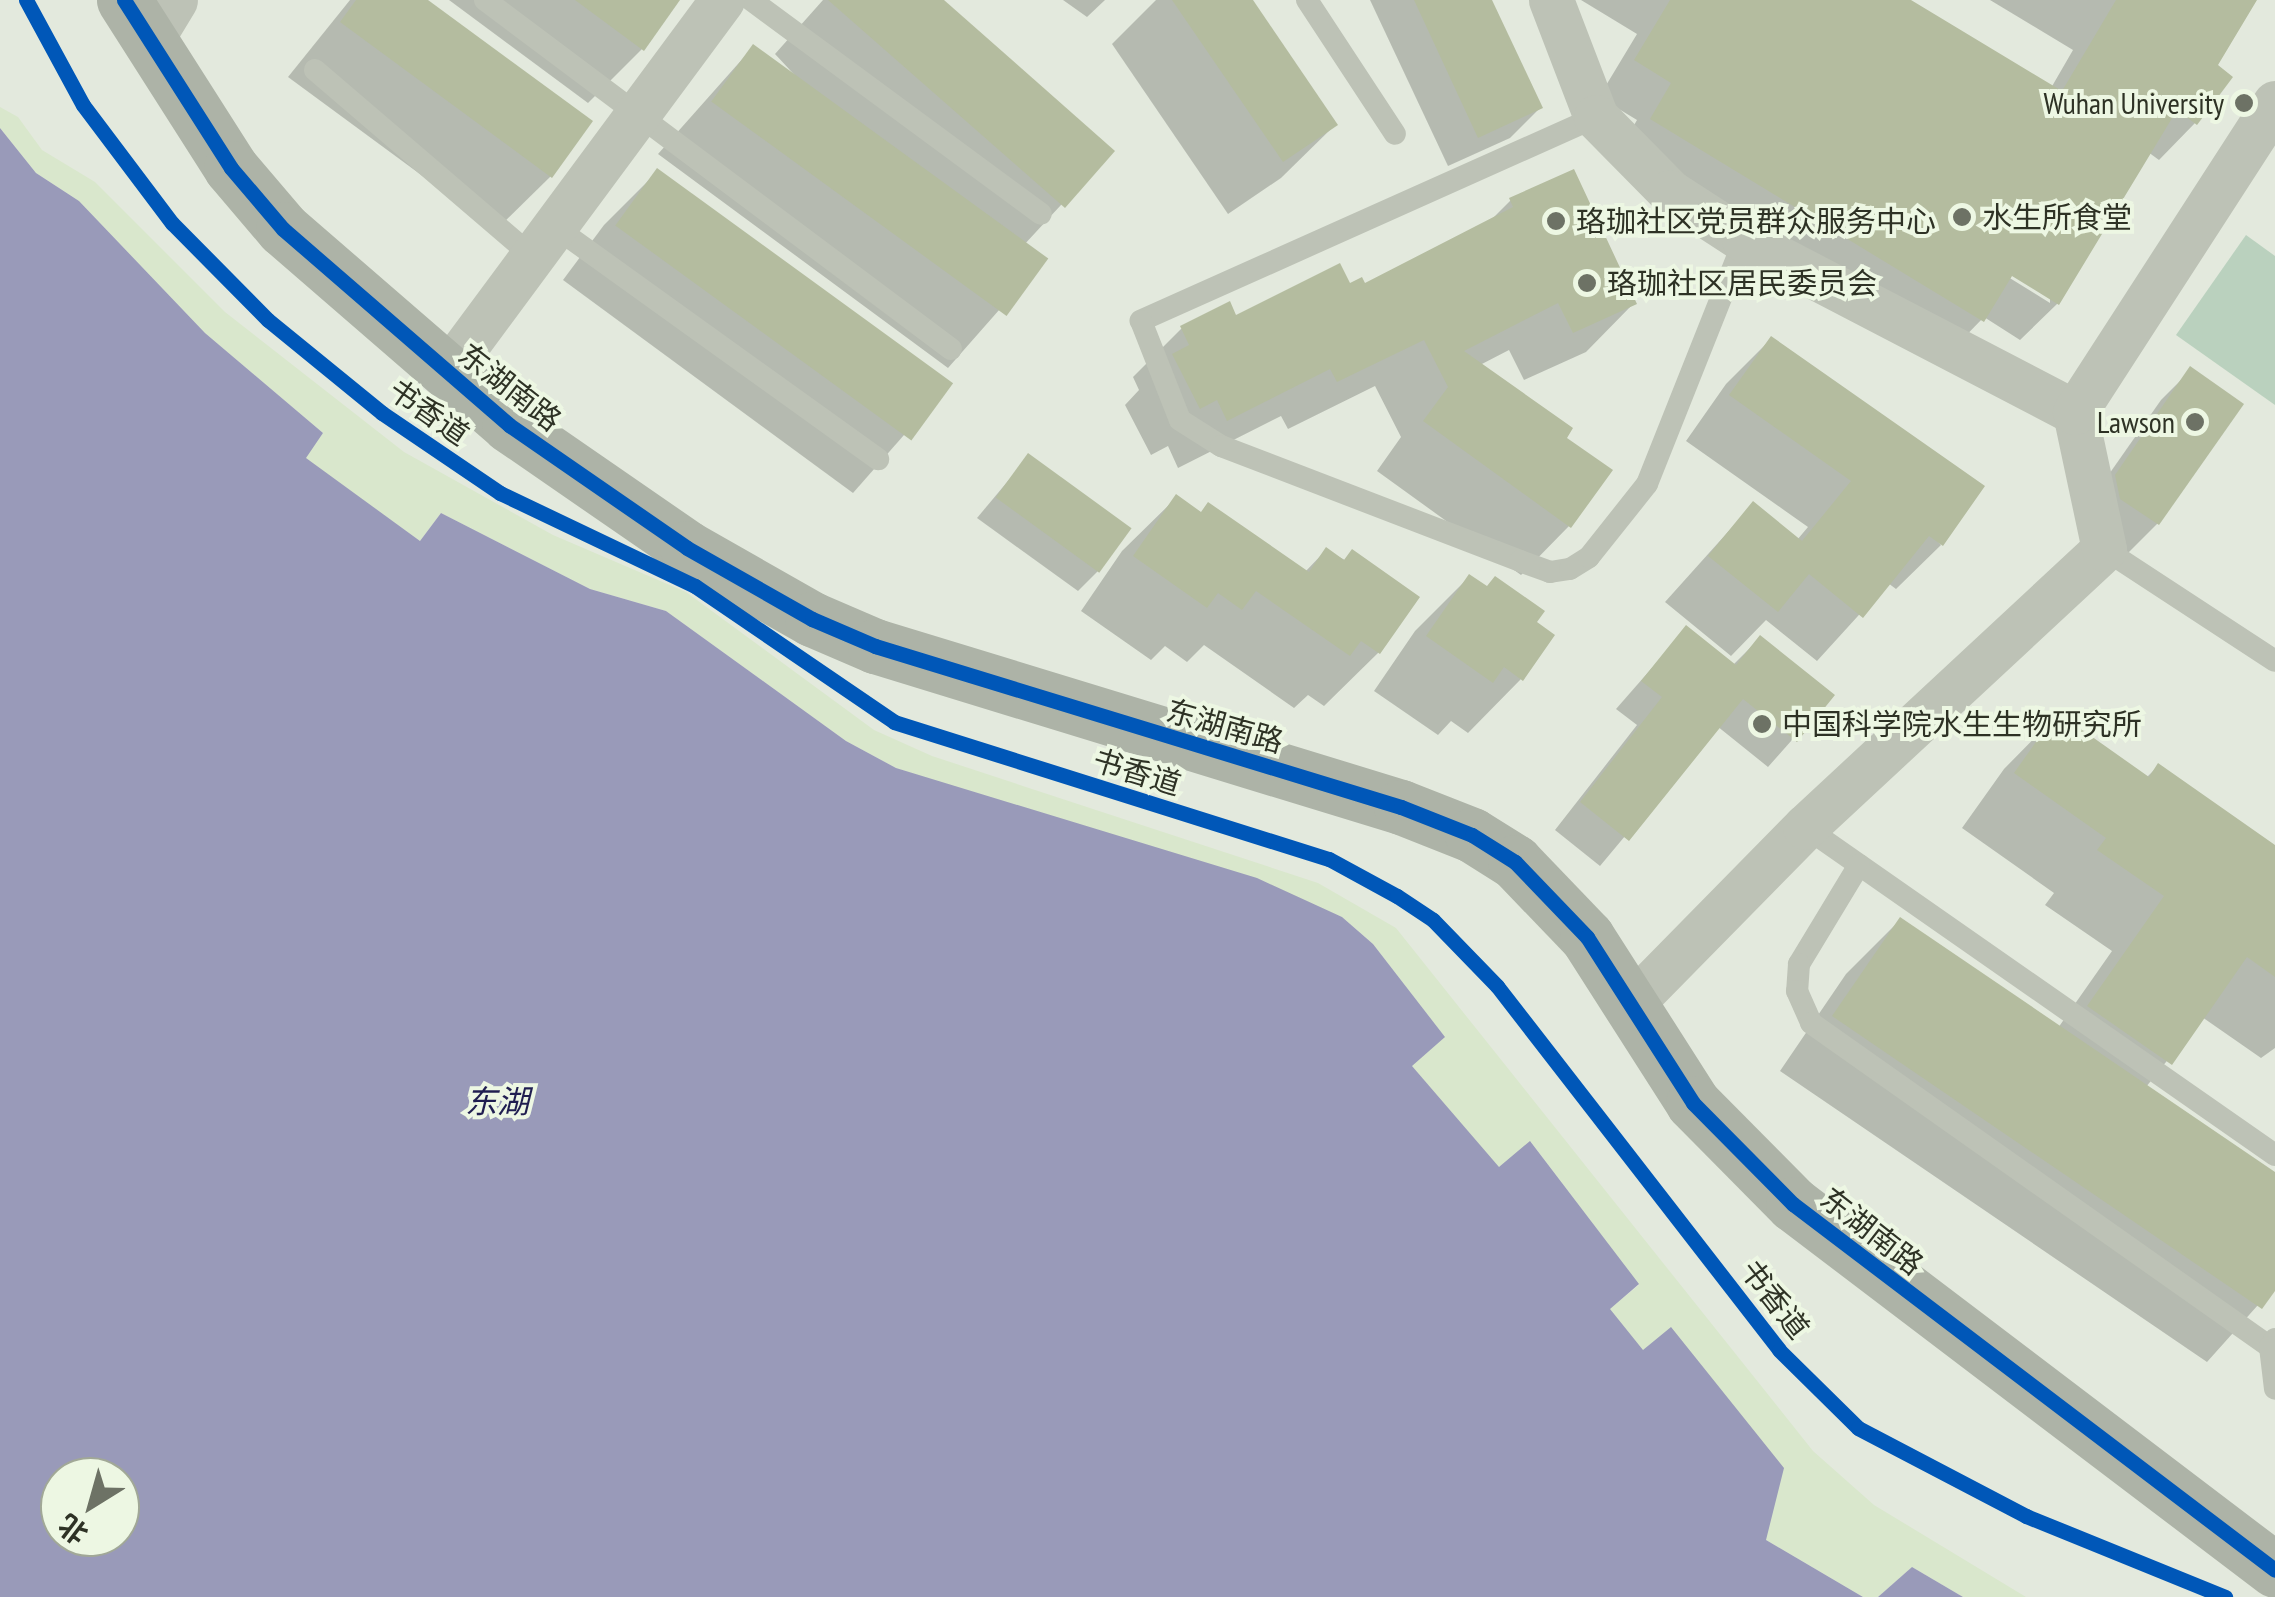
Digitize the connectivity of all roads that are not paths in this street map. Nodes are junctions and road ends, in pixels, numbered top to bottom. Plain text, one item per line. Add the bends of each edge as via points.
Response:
1 (486, 0) edge
2 (722, 0) edge
3 (751, 0) edge
4 (1307, 0) edge
5 (1551, 0) edge
6 (149, 14) edge
7 (315, 70) dead end
8 (2275, 103) edge
9 (638, 115) junction
10 (1596, 116) junction
11 (1395, 134) dead end
12 (1041, 214) dead end
13 (1744, 240) junction
14 (544, 242) junction
15 (951, 350) dead end
16 (446, 373) junction
17 (2076, 412) junction
18 (878, 460) dead end
19 (2104, 549) junction
20 (2275, 661) edge
21 (1806, 827) junction
22 (1860, 865) junction
23 (1630, 1004) junction
24 (2275, 1156) edge
25 (2272, 1343) edge
26 (2275, 1390) edge
27 (2275, 1570) edge

1 - 9 lane
2 - 9 street
3 - 12 lane
4 - 11 lane
5 - 10 street
6 - 16 street, 东湖南路 via 232,168 283,229
7 - 14 lane
8 - 17 street
9 - 14 street
9 - 15 lane
10 - 13 street via 1622,150 1670,192
10 - 13 lane via 1142,321 1180,420 1221,446 1520,562 1550,572 1570,568 1589,557 1646,484
13 - 17 street
14 - 16 street
14 - 18 lane
16 - 23 street, 东湖南路 via 687,548 840,632 1060,706 1401,806 1472,834 1550,896 1587,936
17 - 19 street
19 - 20 lane
19 - 21 street
21 - 22 lane
21 - 23 street
22 - 24 lane
22 - 25 lane via 1798,964 1796,991 1811,1022
23 - 27 street, 东湖南路 via 1693,1103 1794,1204
25 - 26 lane

